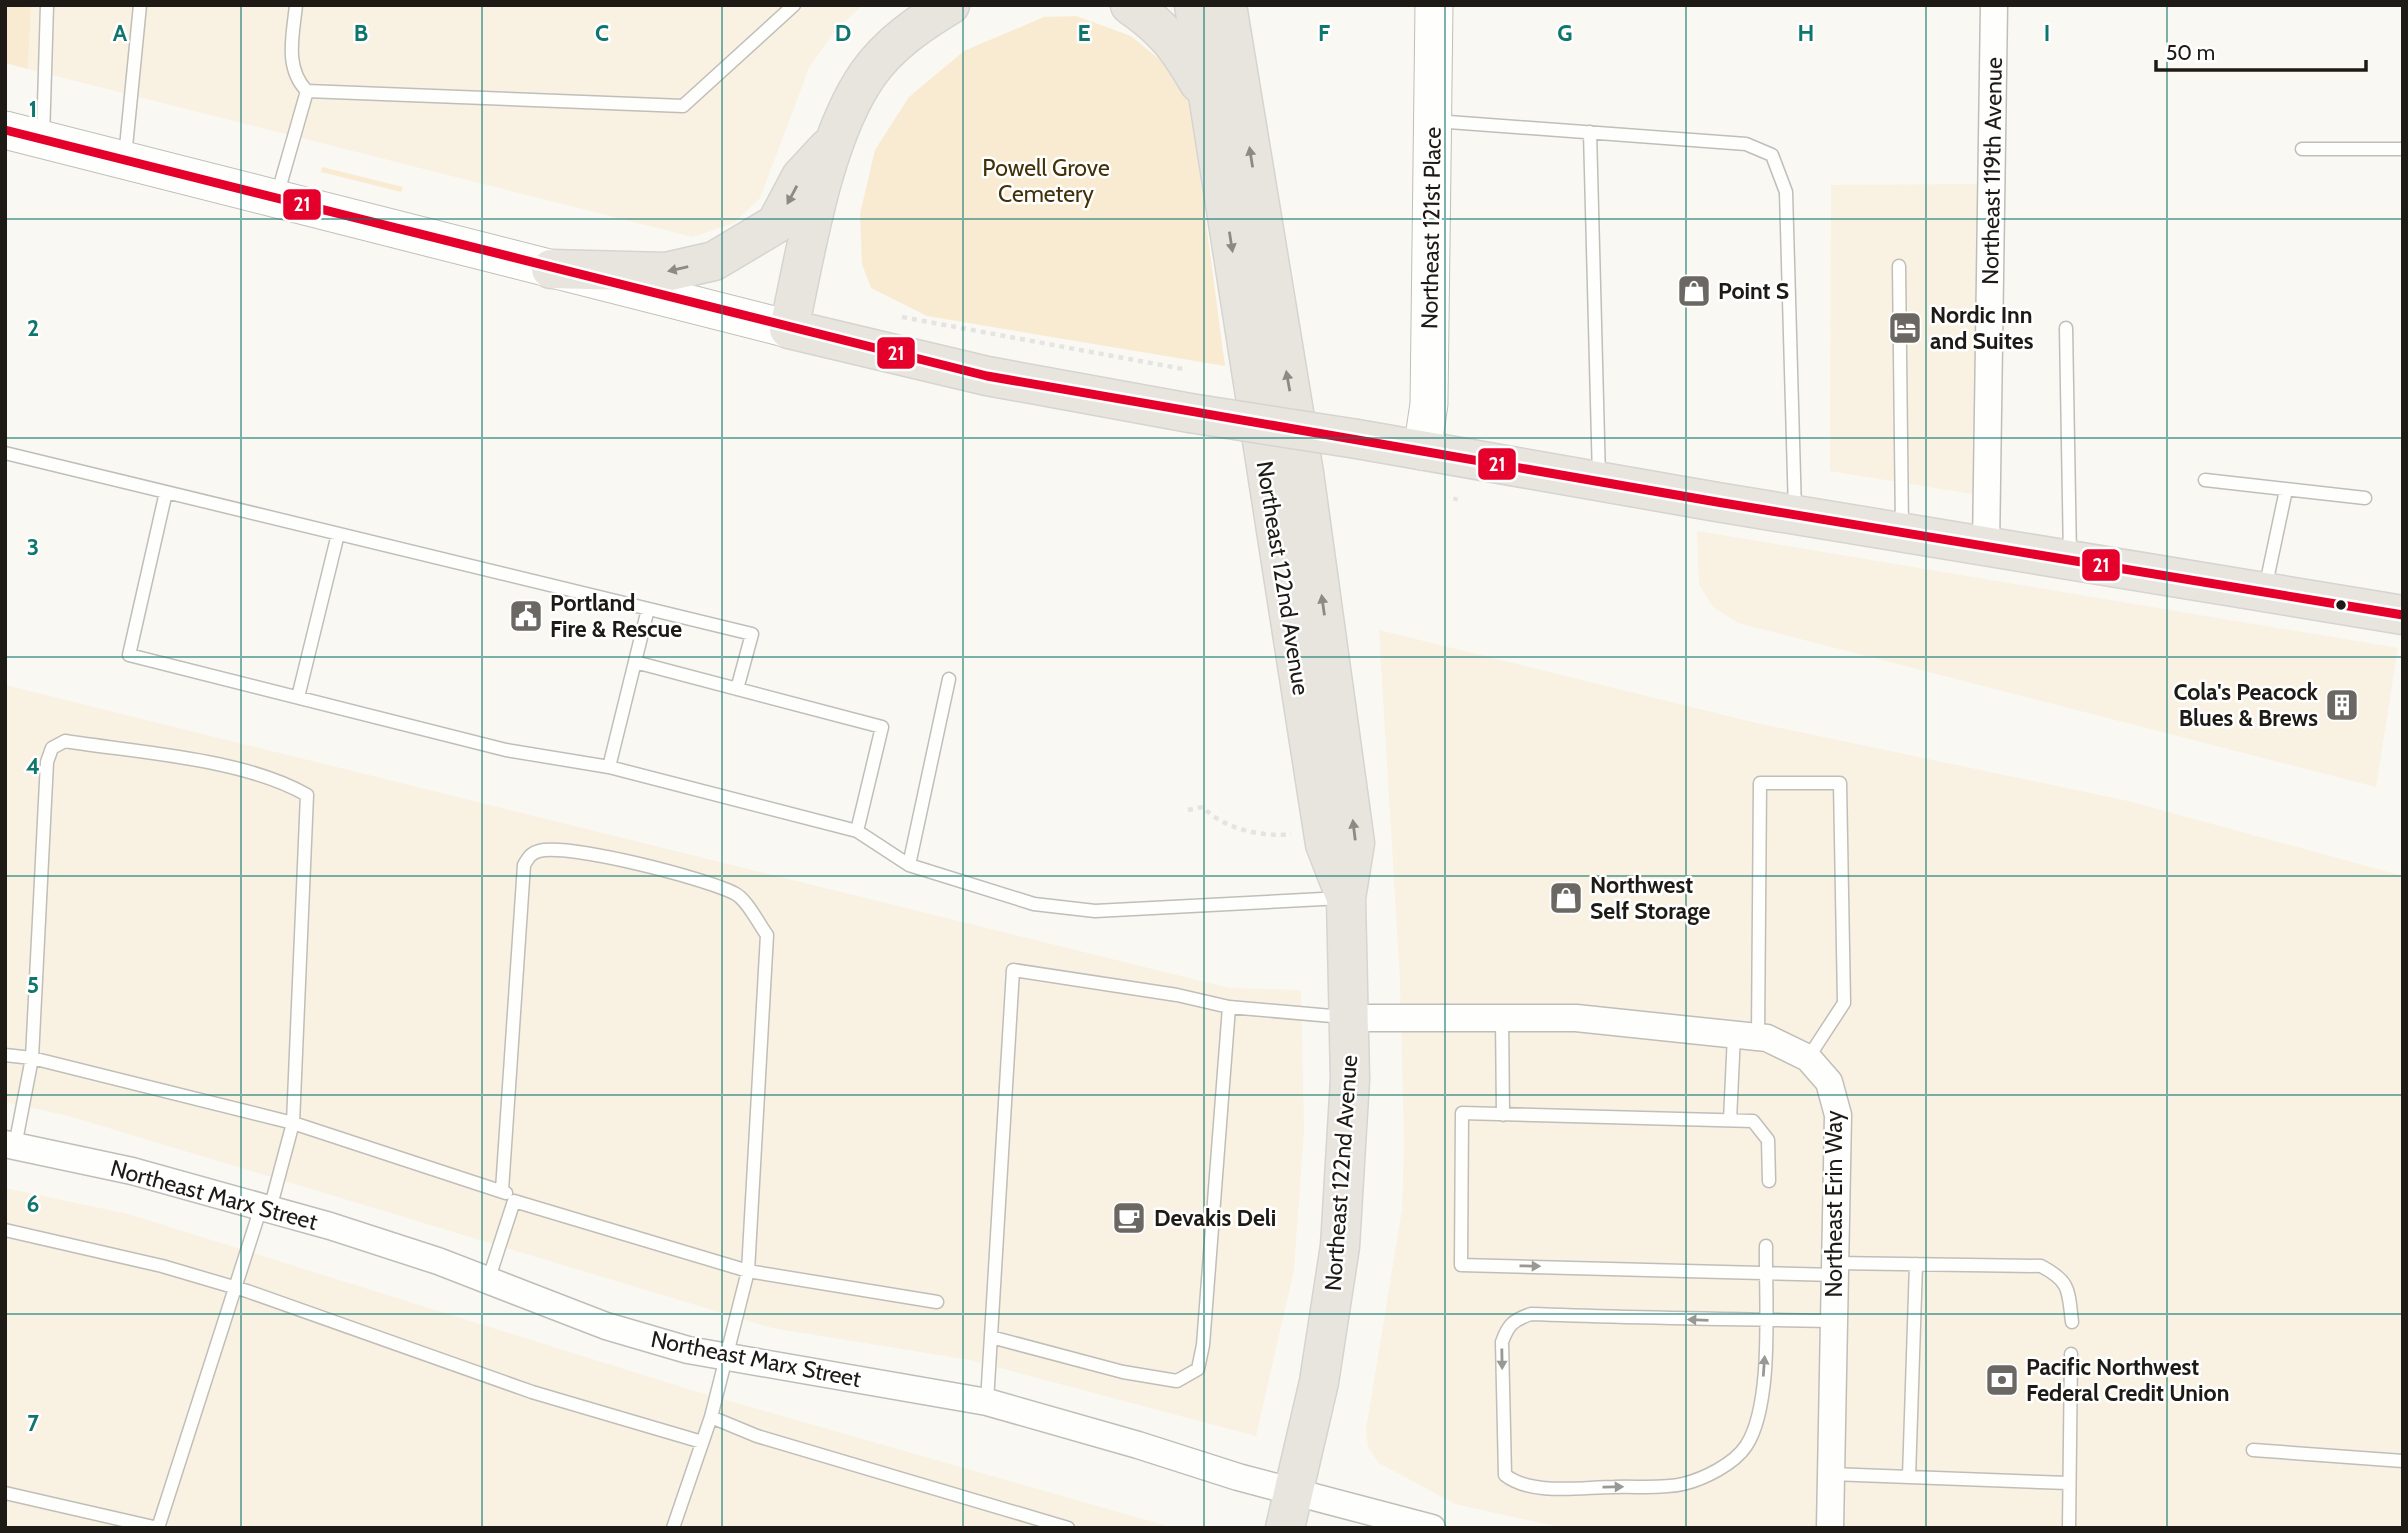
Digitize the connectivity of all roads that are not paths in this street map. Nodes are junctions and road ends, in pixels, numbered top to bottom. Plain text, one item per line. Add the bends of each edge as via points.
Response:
1 (47, 5) edge
2 (140, 5) edge
3 (296, 5) edge
4 (794, 5) edge
5 (950, 5) edge
6 (1129, 5) edge
7 (1194, 5) edge
8 (1227, 5) edge
9 (1434, 5) edge
10 (1994, 5) edge
11 (307, 91) junction
12 (1208, 98) junction
13 (1433, 121) junction
14 (5, 130) edge
15 (1590, 132) junction
16 (43, 140) junction
17 (834, 142) junction
18 (2302, 149) dead end
19 (2403, 149) edge
20 (124, 161) junction
21 (276, 200) junction
22 (1899, 266) dead end
23 (551, 269) junction
24 (789, 328) junction
25 (2066, 328) dead end
26 (1422, 451) junction
27 (5, 453) edge
28 (2205, 480) dead end
29 (1599, 482) junction
30 (2286, 490) junction
31 (166, 492) junction
32 (2365, 498) dead end
33 (1795, 515) junction
34 (1902, 533) junction
35 (338, 534) junction
36 (1986, 547) junction
37 (2070, 561) junction
38 (2264, 593) junction
39 (648, 609) junction
40 (2403, 615) edge
41 (635, 662) junction
42 (949, 680) dead end
43 (737, 689) junction
44 (298, 697) junction
45 (609, 767) junction
46 (857, 831) junction
47 (909, 864) junction
48 (1346, 898) junction
49 (1229, 1007) junction
50 (1502, 1017) junction
51 (1351, 1018) junction
52 (1746, 1036) junction
53 (5, 1055) edge
54 (33, 1058) junction
55 (1808, 1058) junction
56 (1503, 1115) junction
57 (1730, 1120) junction
58 (293, 1123) junction
59 (10, 1145) edge
60 (1769, 1181) dead end
61 (502, 1190) junction
62 (514, 1201) junction
63 (266, 1208) junction
64 (5, 1230) edge
65 (1766, 1246) dead end
66 (1916, 1264) junction
67 (1835, 1269) junction
68 (748, 1270) junction
69 (1766, 1270) junction
70 (488, 1281) junction
71 (235, 1287) junction
72 (937, 1302) dead end
73 (1766, 1320) junction
74 (1834, 1321) junction
75 (2072, 1322) dead end
76 (990, 1337) junction
77 (2071, 1354) dead end
78 (725, 1358) junction
79 (987, 1402) junction
80 (711, 1417) junction
81 (702, 1442) junction
82 (2253, 1450) dead end
83 (2403, 1461) edge
84 (1831, 1474) junction
85 (1909, 1476) junction
86 (2068, 1483) junction
87 (1294, 1492) junction
88 (5, 1493) edge
89 (158, 1528) edge
90 (673, 1528) edge
91 (1068, 1528) edge
92 (1285, 1528) edge
93 (1432, 1528) edge
94 (1830, 1528) edge
95 (2069, 1528) edge

1 - 16 lane
2 - 20 lane
3 - 11 lane via 291,64 295,80
4 - 11 lane via 683,106
5 - 17 main road via 884,55 850,105
6 - 12 main road via 1177,45
7 - 12 main road, Northeast 122nd Avenue
48 -> 8 main road, Northeast 122nd Avenue via 1355,843 1344,755 1304,472
9 - 13 main road, Northeast 121st Place
10 - 36 street, Northeast 119th Avenue
11 - 21 lane
12 -> 48 main road, Northeast 122nd Avenue via 1325,845
13 - 15 lane
13 - 26 main road, Northeast 121st Place via 1429,404
14 - 16 main road
15 - 29 lane
15 - 33 lane via 1746,144 1772,155 1786,192
16 - 20 main road
17 -> 23 main road via 801,177 776,224 714,261 666,272
17 - 24 main road
18 - 19 lane
20 - 21 main road
21 - 23 main road
22 - 34 lane
23 - 24 main road
24 - 26 main road, bridge via 987,376
25 - 37 lane
26 - 29 main road
27 - 31 lane
28 - 30 lane
29 - 33 main road
30 - 32 lane
30 - 38 lane
31 - 35 lane
31 - 44 lane via 129,655
33 - 34 main road
34 - 36 main road
35 - 39 lane
35 - 44 lane
36 - 37 main road
37 - 38 main road
38 - 40 main road
39 - 41 lane
39 - 43 lane via 752,634
41 - 43 lane
41 - 45 lane
42 - 47 lane
43 - 46 lane via 881,727
44 - 45 lane via 506,750
45 - 46 lane
46 - 47 lane
47 - 48 lane via 1034,904 1095,911
48 - 51 main road, Northeast 122nd Avenue
49 - 51 lane
49 - 76 lane via 1198,1369 1177,1381 1164,1379
49 - 76 lane via 1013,970
50 - 51 street, Northeast Erin Way
50 - 52 street, Northeast Erin Way via 1576,1018
50 - 56 lane
51 - 87 main road, Northeast 122nd Avenue via 1340,1246 1319,1382
52 - 55 street, Northeast Erin Way via 1767,1038
52 - 55 lane via 1760,782 1840,782 1844,1003
52 - 57 lane
53 - 54 lane
54 - 58 lane
54 - 58 lane via 47,762 52,748 65,741 231,766 283,781 307,795
54 - 59 lane
55 - 67 street, Northeast Erin Way via 1829,1082 1838,1115
56 - 57 lane
56 -> 69 lane via 1462,1114 1461,1265
57 - 60 lane via 1753,1121 1768,1140
58 - 61 lane
58 - 63 lane
59 - 63 street, Northeast Marx Street via 132,1171
61 - 62 lane
61 - 68 lane via 524,865 540,850 555,851 691,877 737,894 767,935
62 - 68 lane
62 - 70 lane
63 - 70 street, Northeast Marx Street
63 - 71 lane
64 - 71 lane
65 - 69 lane
66 - 67 lane
66 - 75 lane via 2041,1266 2061,1277
66 - 85 lane
67 - 69 lane
67 - 74 street, Northeast Erin Way
68 - 72 lane
68 - 78 lane
69 - 73 lane
70 - 78 street, Northeast Marx Street via 606,1326
71 - 81 lane via 532,1392
71 - 89 lane
73 -> 73 lane via 1531,1314 1519,1318 1509,1325 1502,1342 1505,1475 1547,1488 1681,1485 1722,1466 1745,1448 1759,1413
73 - 74 lane
74 - 84 street, Northeast Erin Way
76 - 79 lane
77 - 86 lane
78 - 79 street, Northeast Marx Street
78 - 80 lane
79 - 87 street, Northeast Marx Street
80 - 81 lane
80 - 91 lane via 757,1436
81 - 90 lane
82 - 83 lane
84 - 85 lane
84 - 94 street, Northeast Erin Way
85 - 86 lane
86 - 95 lane
87 - 92 main road, Northeast 122nd Avenue
87 - 93 street, Northeast Marx Street
88 - 89 lane

